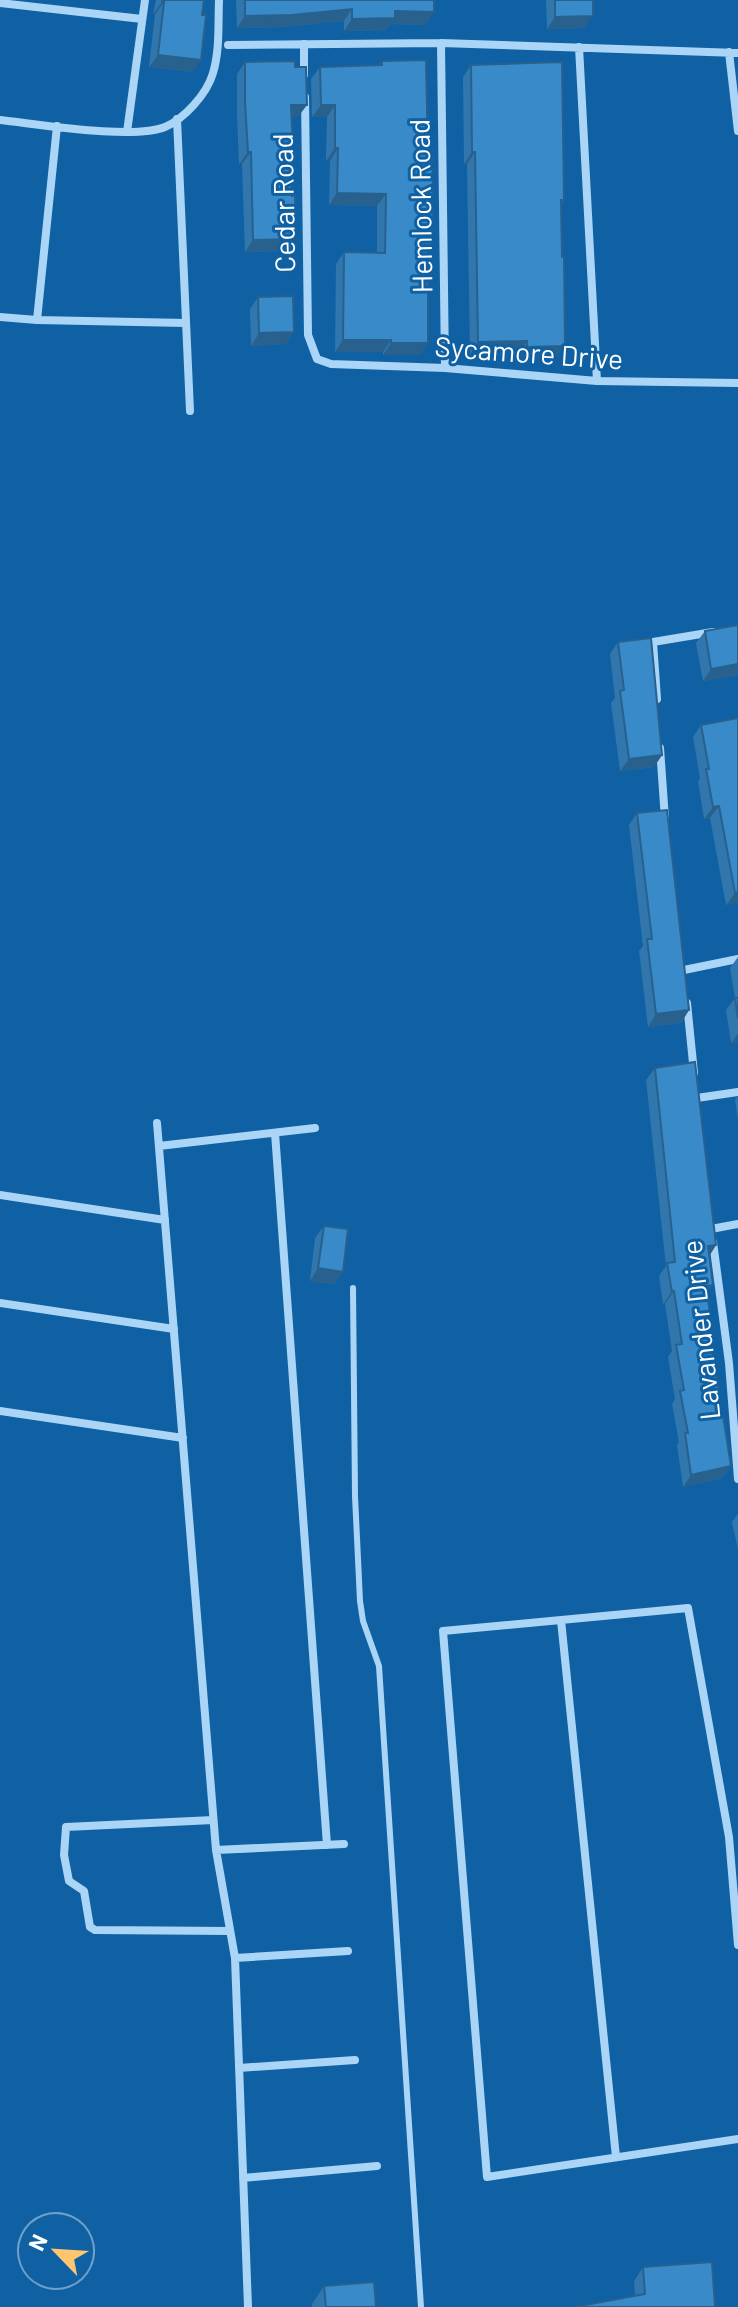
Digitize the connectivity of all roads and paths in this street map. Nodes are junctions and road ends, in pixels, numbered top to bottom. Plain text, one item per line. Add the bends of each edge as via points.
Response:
1 (145, 0) edge
2 (219, 0) edge
3 (0, 3) edge
4 (142, 19) junction
5 (441, 43) junction
6 (304, 44) junction
7 (228, 45) dead end
8 (579, 47) junction
9 (733, 53) edge
10 (177, 119) junction
11 (0, 120) edge
12 (57, 126) junction
13 (738, 131) edge
14 (127, 132) junction
15 (0, 317) edge
16 (37, 320) junction
17 (186, 323) junction
18 (317, 359) joint
19 (445, 368) junction
20 (597, 381) junction
21 (738, 383) edge
22 (190, 411) dead end
23 (724, 631) edge
24 (657, 705) edge
25 (659, 737) edge
26 (667, 832) edge
27 (682, 955) edge
28 (738, 959) edge
29 (684, 970) junction
30 (685, 984) edge
31 (687, 998) edge
32 (738, 1092) edge
33 (697, 1098) junction
34 (699, 1113) edge
35 (157, 1123) dead end
36 (315, 1128) dead end
37 (275, 1133) junction
38 (159, 1146) junction
39 (0, 1195) edge
40 (710, 1214) edge
41 (165, 1220) junction
42 (738, 1224) edge
43 (711, 1229) junction
44 (353, 1288) dead end
45 (0, 1303) edge
46 (174, 1329) junction
47 (734, 1363) edge
48 (0, 1411) edge
49 (183, 1438) junction
50 (738, 1479) edge
51 (561, 1620) junction
52 (213, 1820) junction
53 (344, 1844) dead end
54 (327, 1845) junction
55 (216, 1850) junction
56 (230, 1931) junction
57 (738, 1945) edge
58 (348, 1951) dead end
59 (235, 1958) junction
60 (355, 2060) dead end
61 (239, 2068) junction
62 (738, 2139) edge
63 (616, 2157) junction
64 (377, 2166) dead end
65 (243, 2178) junction
66 (248, 2307) edge
67 (421, 2307) edge

1 - 4 street
2 - 10 street via 213,75
3 - 4 street
4 - 14 street
5 - 6 street
5 - 8 street
5 - 19 street, Hemlock Road
6 - 7 street
6 - 18 street, Cedar Road via 308,335
8 - 9 street
8 - 20 street
9 - 13 street
10 - 14 street via 153,130
10 - 17 street
11 - 12 street
12 - 14 street
12 - 16 street
15 - 16 street
16 - 17 street
17 - 22 street
18 - 19 street, Sycamore Drive via 331,364
19 - 20 street, Sycamore Drive
20 - 21 street, Sycamore Drive
23 - 24 street via 653,642
25 - 26 street
27 - 29 street
28 - 29 street
29 - 30 street
31 - 33 street
32 - 33 street
33 - 34 street
35 - 38 street
36 - 37 street
37 - 38 street
37 - 54 street
38 - 41 street
39 - 41 street
40 - 43 street, Lavander Drive
41 - 46 street
42 - 43 street
43 - 47 street, Lavander Drive
44 - 67 lane via 360,1601 379,1666
45 - 46 street
46 - 49 street
47 - 50 street, Lavander Drive
48 - 49 street
49 - 52 street
51 - 57 street via 688,1608 729,1837
51 - 63 street
51 - 63 street via 443,1631 487,2177
52 - 55 street
52 - 56 street via 66,1827 64,1855 69,1881 84,1891 95,1930
53 - 54 street
54 - 55 street
55 - 56 street
56 - 59 street
58 - 59 street
59 - 61 street
60 - 61 street
61 - 65 street
62 - 63 street
64 - 65 street
65 - 66 street

